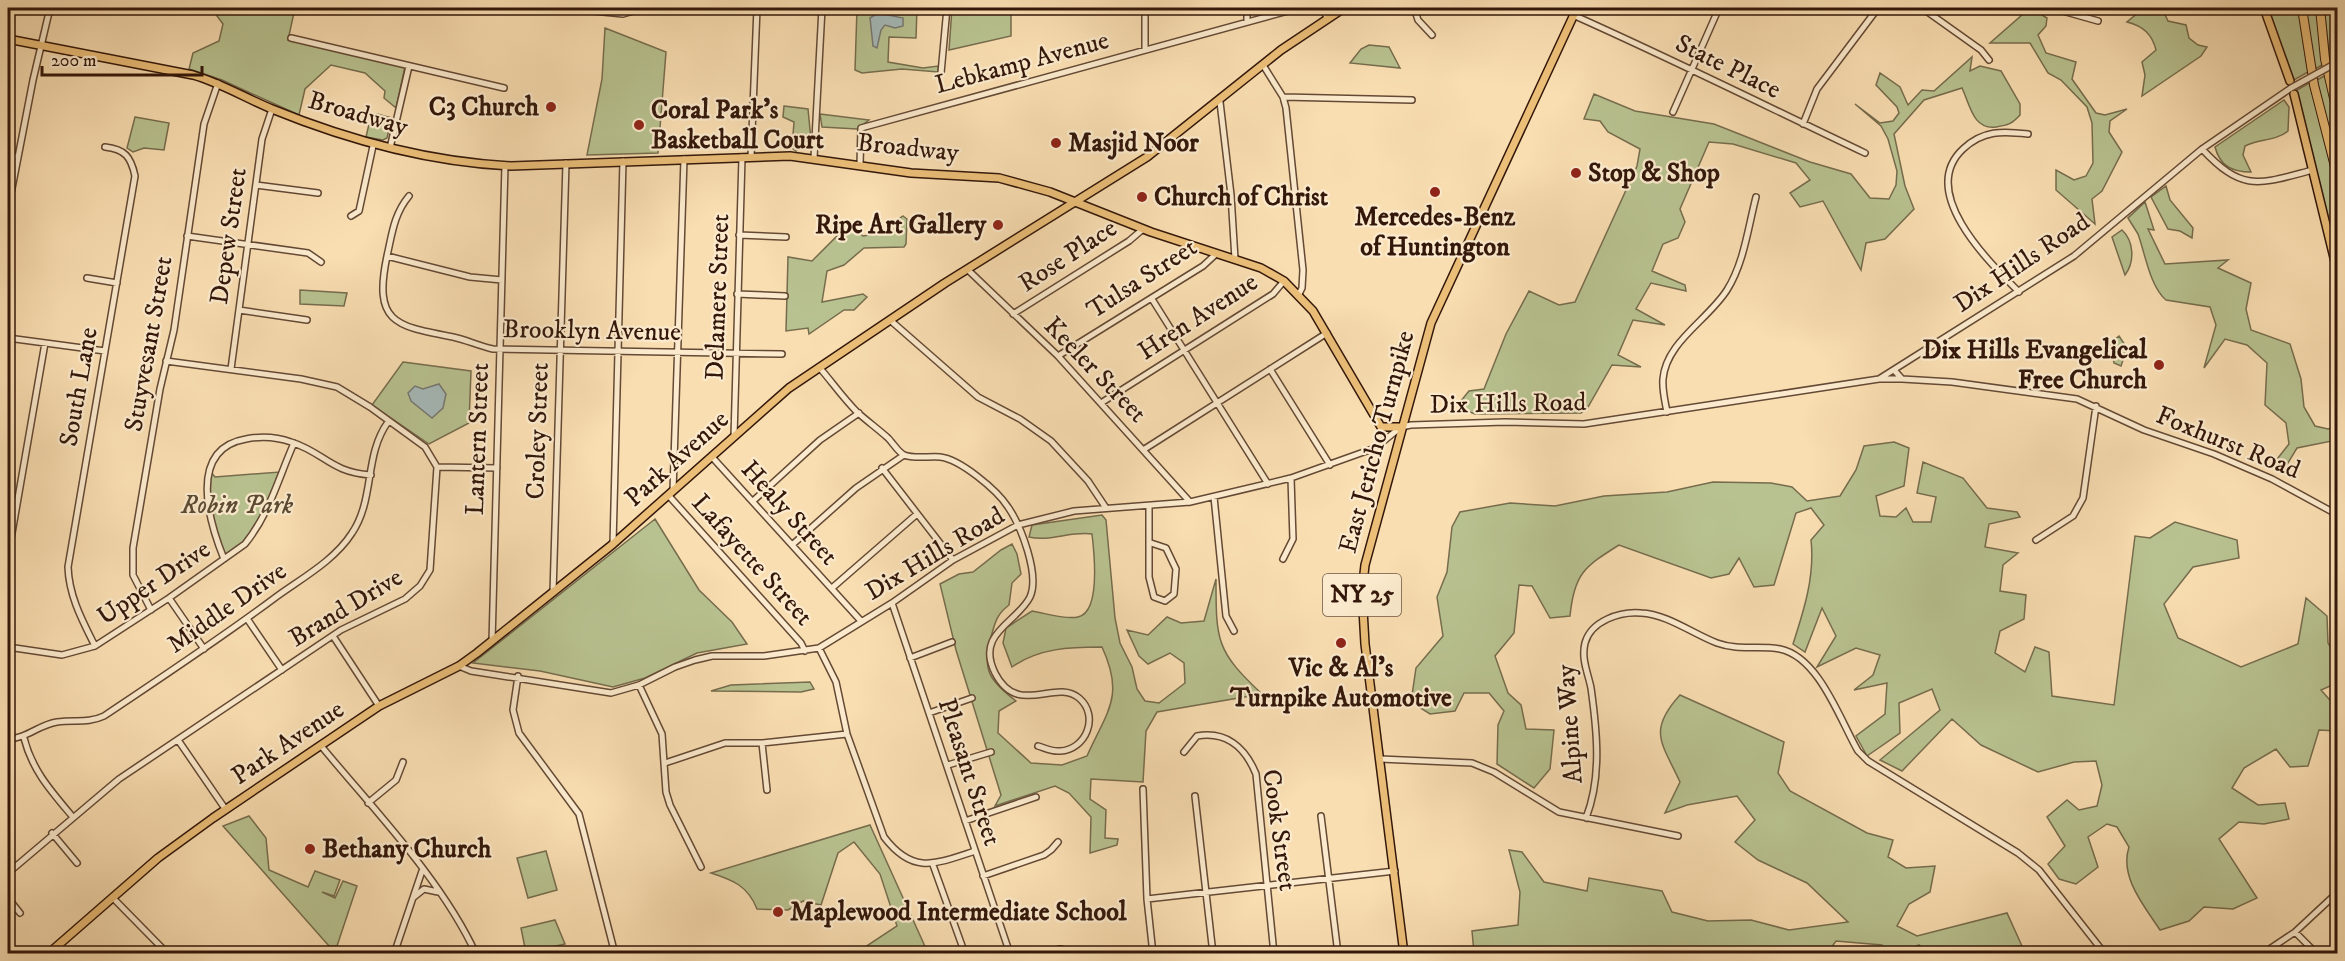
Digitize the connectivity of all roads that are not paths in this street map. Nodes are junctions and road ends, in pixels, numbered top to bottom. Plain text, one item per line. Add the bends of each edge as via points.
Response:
1 (50, 8) edge
2 (563, 8) edge
3 (644, 8) edge
4 (757, 8) edge
5 (822, 8) edge
6 (947, 8) edge
7 (1144, 8) edge
8 (1247, 8) edge
9 (1299, 8) edge
10 (1321, 8) edge
11 (1344, 8) edge
12 (1414, 8) edge
13 (1577, 8) edge
14 (1719, 8) edge
15 (1878, 8) edge
16 (1922, 8) edge
17 (2052, 8) edge
18 (2264, 8) edge
19 (2302, 8) edge
20 (2320, 8) edge
21 (1573, 15) junction
22 (1328, 18) junction
23 (2098, 21) dead end
24 (1247, 22) junction
25 (1432, 35) dead end
26 (291, 38) dead end
27 (8, 39) edge
28 (40, 45) junction
29 (1145, 50) junction
30 (1989, 60) dead end
31 (2337, 62) edge
32 (1263, 65) junction
33 (409, 66) junction
34 (1692, 70) junction
35 (941, 73) dead end
36 (2290, 81) dead end
37 (218, 83) junction
38 (504, 88) dead end
39 (2294, 94) dead end
40 (1283, 97) junction
41 (1412, 100) dead end
42 (1220, 102) junction
43 (272, 109) junction
44 (1673, 112) dead end
45 (2337, 116) edge
46 (1803, 124) junction
47 (2028, 134) dead end
48 (374, 146) junction
49 (105, 147) dead end
50 (390, 148) junction
51 (2202, 149) junction
52 (1865, 153) dead end
53 (8, 155) edge
54 (17, 157) junction
55 (751, 157) junction
56 (742, 158) junction
57 (814, 158) junction
58 (684, 159) junction
59 (623, 161) junction
60 (566, 163) junction
61 (506, 165) junction
62 (860, 165) junction
63 (2313, 170) junction
64 (2337, 178) edge
65 (256, 185) junction
66 (318, 193) dead end
67 (409, 196) dead end
68 (1756, 197) dead end
69 (1076, 202) junction
70 (8, 209) edge
71 (351, 216) dead end
72 (1143, 229) junction
73 (739, 235) junction
74 (187, 236) junction
75 (786, 237) dead end
76 (248, 244) junction
77 (1216, 254) junction
78 (387, 256) junction
79 (1235, 259) junction
80 (321, 262) dead end
81 (967, 269) junction
82 (2337, 274) edge
83 (87, 278) dead end
84 (502, 280) junction
85 (1284, 281) junction
86 (117, 283) junction
87 (2019, 292) junction
88 (737, 294) junction
89 (1299, 294) junction
90 (784, 296) dead end
91 (1152, 298) junction
92 (239, 310) junction
93 (1013, 314) junction
94 (307, 320) dead end
95 (890, 320) junction
96 (1327, 333) junction
97 (8, 338) edge
98 (45, 343) junction
99 (500, 350) junction
100 (1184, 350) junction
101 (105, 351) junction
102 (560, 351) junction
103 (618, 352) junction
104 (677, 352) junction
105 (736, 353) junction
106 (782, 354) dead end
107 (1058, 356) junction
108 (166, 361) junction
109 (819, 366) junction
110 (231, 369) junction
111 (1270, 369) junction
112 (1894, 370) junction
113 (1902, 379) junction
114 (1879, 380) junction
115 (1217, 401) junction
116 (1101, 403) junction
117 (2096, 406) junction
118 (1667, 412) junction
119 (859, 414) junction
120 (388, 422) junction
121 (1401, 428) junction
122 (734, 437) junction
123 (294, 443) junction
124 (1143, 450) junction
125 (904, 455) junction
126 (712, 457) junction
127 (1330, 465) junction
128 (437, 467) junction
129 (497, 468) junction
130 (882, 468) junction
131 (371, 475) junction
132 (1291, 478) junction
133 (1268, 484) junction
134 (671, 494) junction
135 (1214, 497) junction
136 (753, 501) junction
137 (1190, 502) junction
138 (1149, 506) junction
139 (1107, 508) junction
140 (917, 514) junction
141 (2337, 515) edge
142 (1018, 525) junction
143 (2036, 540) dead end
144 (1151, 543) junction
145 (613, 544) junction
146 (792, 545) junction
147 (8, 551) edge
148 (224, 559) junction
149 (1283, 559) dead end
150 (954, 560) junction
151 (832, 588) junction
152 (553, 592) junction
153 (169, 598) junction
154 (892, 603) junction
155 (151, 610) junction
156 (248, 620) junction
157 (861, 621) junction
158 (1234, 631) dead end
159 (333, 636) junction
160 (492, 642) junction
161 (952, 642) dead end
162 (95, 646) junction
163 (8, 647) edge
164 (819, 648) junction
165 (204, 649) junction
166 (805, 651) junction
167 (910, 658) junction
168 (459, 666) junction
169 (282, 670) junction
170 (518, 676) junction
171 (639, 685) junction
172 (972, 698) dead end
173 (378, 706) junction
174 (929, 713) junction
175 (847, 734) junction
176 (24, 738) junction
177 (8, 739) edge
178 (178, 740) junction
179 (762, 743) junction
180 (1038, 746) dead end
181 (322, 747) junction
182 (991, 752) dead end
183 (1184, 752) dead end
184 (1380, 759) junction
185 (403, 762) dead end
186 (665, 763) junction
187 (948, 765) junction
188 (1143, 789) dead end
189 (767, 790) dead end
190 (1195, 796) dead end
191 (1036, 797) dead end
192 (368, 803) junction
193 (225, 810) junction
194 (72, 816) junction
195 (1321, 816) dead end
196 (1586, 819) junction
197 (965, 821) junction
198 (52, 834) junction
199 (1678, 836) dead end
200 (1058, 842) dead end
201 (975, 851) junction
202 (78, 863) dead end
203 (933, 865) junction
204 (701, 867) dead end
205 (422, 870) junction
206 (1395, 871) junction
207 (8, 873) edge
208 (983, 876) junction
209 (1330, 878) junction
210 (1267, 886) junction
211 (1207, 892) junction
212 (2337, 892) edge
213 (442, 895) junction
214 (112, 897) junction
215 (8, 898) edge
216 (413, 898) junction
217 (1147, 899) junction
218 (20, 913) dead end
219 (2295, 932) junction
220 (48, 954) edge
221 (168, 954) edge
222 (394, 954) edge
223 (476, 954) edge
224 (615, 954) edge
225 (965, 954) edge
226 (1010, 954) edge
227 (1036, 954) edge
228 (1073, 954) edge
229 (1153, 954) edge
230 (1213, 954) edge
231 (1275, 954) edge
232 (1338, 954) edge
233 (1404, 954) edge
234 (2105, 954) edge
235 (2262, 954) edge
236 (2317, 954) edge

1 - 28 street
2 - 3 street via 623,14
4 - 55 street
5 - 57 street
6 - 35 street
7 - 29 street
8 - 24 street
9 - 24 street, Lebkamp Avenue
10 - 22 street
11 - 22 main road, Park Avenue
12 - 25 street via 1418,20
13 - 21 main road, East Jericho Turnpike / NY 25
14 - 34 street
15 - 46 street via 1817,89
16 - 30 street
17 - 23 street
18 - 36 main road
19 - 64 highway via 2314,85
20 - 45 highway
21 - 34 street, State Place
21 - 121 main road, East Jericho Turnpike / NY 25 via 1431,323
22 - 32 main road, Park Avenue
24 - 29 street, Lebkamp Avenue
26 - 33 street
27 - 28 main road, Broadway
28 - 37 main road, Broadway
28 - 54 street
29 - 62 street, Lebkamp Avenue via 861,128
31 - 51 street, Dix Hills Road, bridge via 2273,99
32 - 40 street
32 - 42 main road, Park Avenue
33 - 38 street
33 - 50 street
34 - 44 street
34 - 46 street, State Place
37 - 43 main road, Broadway
37 - 74 street, Stuyvesant Street via 204,124
39 - 63 main road
40 - 41 street
40 - 89 street via 1303,270
42 - 69 main road, Park Avenue via 1147,157
42 - 79 street
43 - 48 main road, Broadway
43 - 65 street, Depew Street via 262,139
46 - 52 street, State Place
47 - 87 street via 2007,131 1978,137 1955,158 1948,181 1948,194 1958,218
48 - 50 main road, Broadway
48 - 71 street via 359,211
49 - 86 street, South Lane via 127,154 135,176
50 - 61 main road, Broadway
51 - 63 street via 2240,180 2270,181
51 - 87 street, Dix Hills Road via 2083,250
53 - 54 street
54 - 70 street
55 - 56 main road, Broadway
55 - 57 main road, Broadway
56 - 58 main road, Broadway
56 - 73 street, Delamere Street
57 - 62 main road, Broadway
58 - 59 main road, Broadway
58 - 104 street, Lafayette Street
59 - 60 main road, Broadway
59 - 103 street
60 - 61 main road, Broadway
60 - 102 street, Croley Street
61 - 84 street, Lantern Street
62 - 69 main road, Broadway via 924,174 999,178
63 - 82 main road
65 - 66 street
65 - 76 street, Depew Street
67 - 78 street, Brooklyn Avenue via 398,209
68 - 118 street via 1736,272 1727,290 1666,363 1663,380
69 - 72 main road, Broadway
69 - 81 main road, Park Avenue
72 - 77 main road, Broadway
72 - 93 street, Rose Place
73 - 75 street
73 - 88 street, Delamere Street
74 - 76 street
74 - 108 street, Stuyvesant Street
76 - 80 street via 308,253
76 - 92 street, Depew Street
77 - 79 main road, Broadway
77 - 91 street, Tulsa Street
78 - 84 street via 470,277
78 - 99 street, Brooklyn Avenue via 383,297 395,321 420,332
79 - 85 main road, Broadway
81 - 93 street, Keeler Street
81 - 95 main road, Park Avenue
83 - 86 street
84 - 99 street, Lantern Street
85 - 89 main road, Broadway
85 - 100 street, Hren Avenue via 1273,294
86 - 101 street, South Lane
87 - 112 street, Dix Hills Road
88 - 90 street
88 - 105 street, Delamere Street
89 - 96 main road, Broadway
91 - 100 street
91 - 107 street, Tulsa Street
92 - 94 street
92 - 110 street, Depew Street
93 - 107 street, Keeler Street
95 - 109 main road, Park Avenue
95 - 139 street via 978,397 1051,441
96 - 111 street
96 - 121 main road, Broadway via 1381,427
97 - 98 street
98 - 101 street
98 - 147 street
99 - 102 street, Brooklyn Avenue
99 - 129 street, Lantern Street
100 - 115 street
100 - 116 street, Hren Avenue
101 - 162 street, South Lane via 68,567 75,605
102 - 103 street, Brooklyn Avenue
102 - 152 street, Croley Street
103 - 104 street, Brooklyn Avenue
103 - 145 street
104 - 105 street, Brooklyn Avenue
104 - 134 street, Lafayette Street
105 - 106 street, Brooklyn Avenue
105 - 122 street, Delamere Street
107 - 116 street, Keeler Street
108 - 110 street
108 - 155 street, Stuyvesant Street via 133,548 134,575
109 - 119 street
109 - 122 main road, Park Avenue
110 - 120 street via 336,387
111 - 115 street
111 - 127 street
112 - 113 street
112 - 114 street, Dix Hills Road
113 - 114 street, Foxhurst Road
113 - 117 street, Foxhurst Road via 2063,396
114 - 118 street, Dix Hills Road
115 - 124 street
115 - 133 street
116 - 124 street, Keeler Street
117 - 141 street, Foxhurst Road via 2144,430 2272,479
117 - 143 street via 2083,498 2073,516
118 - 121 street, Dix Hills Road via 1579,425 1505,422
119 - 125 street
119 - 136 street via 820,440
120 - 128 street via 425,447
120 - 131 street, Middle Drive via 376,443
121 - 127 street, Dix Hills Road via 1378,446
121 - 184 main road, East Jericho Turnpike / NY 25 via 1367,556 1362,592
122 - 126 main road, Park Avenue
123 - 131 street via 341,471
123 - 148 street, Upper Drive via 263,520 245,544
123 - 148 street via 252,438 227,445 217,453 207,482 208,510
124 - 137 street, Keeler Street
125 - 130 street
125 - 142 street via 952,459 962,464 1003,500
126 - 134 main road, Park Avenue
126 - 136 street, Healy Street
127 - 132 street, Dix Hills Road
128 - 129 street
128 - 159 street, Brand Drive via 430,570 405,599
129 - 160 street, Lantern Street
130 - 140 street
130 - 146 street
131 - 156 street, Middle Drive via 360,519 341,548
132 - 133 street, Dix Hills Road
132 - 149 street via 1293,539
133 - 135 street, Dix Hills Road
134 - 145 main road, Park Avenue
134 - 166 street, Lafayette Street
135 - 137 street, Dix Hills Road
135 - 158 street via 1226,616
136 - 146 street, Healy Street
137 - 138 street, Dix Hills Road
138 - 139 street, Dix Hills Road
138 - 144 street
139 - 142 street, Dix Hills Road via 1057,513
140 - 150 street
140 - 151 street
142 - 150 street, Dix Hills Road
142 - 180 street via 1034,585 1027,602 994,637 992,665 1001,682 1019,694 1032,697 1058,692 1076,696 1086,705 1089,720 1083,739 1072,748 1052,751
144 - 144 street via 1150,585 1154,597 1165,601 1174,594 1176,569 1166,548
145 - 152 main road, Park Avenue
146 - 151 street, Healy Street
148 - 153 street, Upper Drive
150 - 154 street, Dix Hills Road
151 - 157 street, Healy Street
152 - 160 main road, Park Avenue
153 - 155 street, Upper Drive
153 - 165 street
154 - 157 street, Dix Hills Road
154 - 167 street, Pleasant Street
155 - 162 street, Upper Drive
156 - 165 street, Middle Drive
156 - 169 street
157 - 164 street, Dix Hills Road
159 - 169 street, Brand Drive
159 - 173 street
160 - 168 main road, Park Avenue
161 - 167 street
162 - 163 street, Upper Drive via 63,655
164 - 166 street, Dix Hills Road
164 - 175 street via 836,682
165 - 176 street, Middle Drive via 93,722 57,722
166 - 171 street, Dix Hills Road via 712,656 675,666
167 - 174 street, Pleasant Street
168 - 170 street, Dix Hills Road
168 - 173 main road, Park Avenue
169 - 178 street, Brand Drive
170 - 171 street, Dix Hills Road via 595,693
170 - 224 street via 514,720 519,733 579,814
171 - 186 street via 656,719
172 - 174 street
173 - 181 main road, Park Avenue
174 - 187 street, Pleasant Street
175 - 179 street
175 - 203 street via 884,837 905,858
176 - 177 street, Middle Drive
176 - 194 street via 41,779
178 - 193 street
178 - 194 street, Brand Drive via 118,779
179 - 186 street via 725,743
179 - 189 street
181 - 192 street
181 - 193 main road, Park Avenue
182 - 187 street
183 - 210 street, Cook Street via 1197,736 1210,734 1223,736 1246,753 1256,774
184 - 196 street, Alpine Way via 1472,763 1559,812
184 - 206 main road, East Jericho Turnpike / NY 25
185 - 192 street via 396,780
186 - 204 street via 670,806
187 - 197 street, Pleasant Street
188 - 217 street
190 - 211 street
191 - 197 street
192 - 205 street
193 - 214 main road, Park Avenue
194 - 198 street, Brand Drive
195 - 209 street
196 - 199 street
196 - 234 street, Alpine Way via 1597,786 1595,722 1584,646 1589,632 1611,618 1641,612 1728,647 1781,649 1809,664 1857,752 2040,870
197 - 201 street, Pleasant Street
198 - 202 street
198 - 207 street, Brand Drive
200 - 208 street via 1044,855
201 - 203 street
201 - 208 street, Pleasant Street
203 - 225 street
205 - 213 street
205 - 216 street
206 - 209 street
206 - 233 main road, East Jericho Turnpike / NY 25
208 - 226 street, Pleasant Street
209 - 210 street
209 - 232 street
210 - 211 street
210 - 231 street, Cook Street
211 - 217 street
211 - 230 street
212 - 219 street
213 - 216 street via 427,889
213 - 223 street
214 - 220 main road, Park Avenue
214 - 221 street
215 - 218 street
216 - 222 street
217 - 229 street
219 - 235 street
219 - 236 street
227 - 228 street via 1061,949

